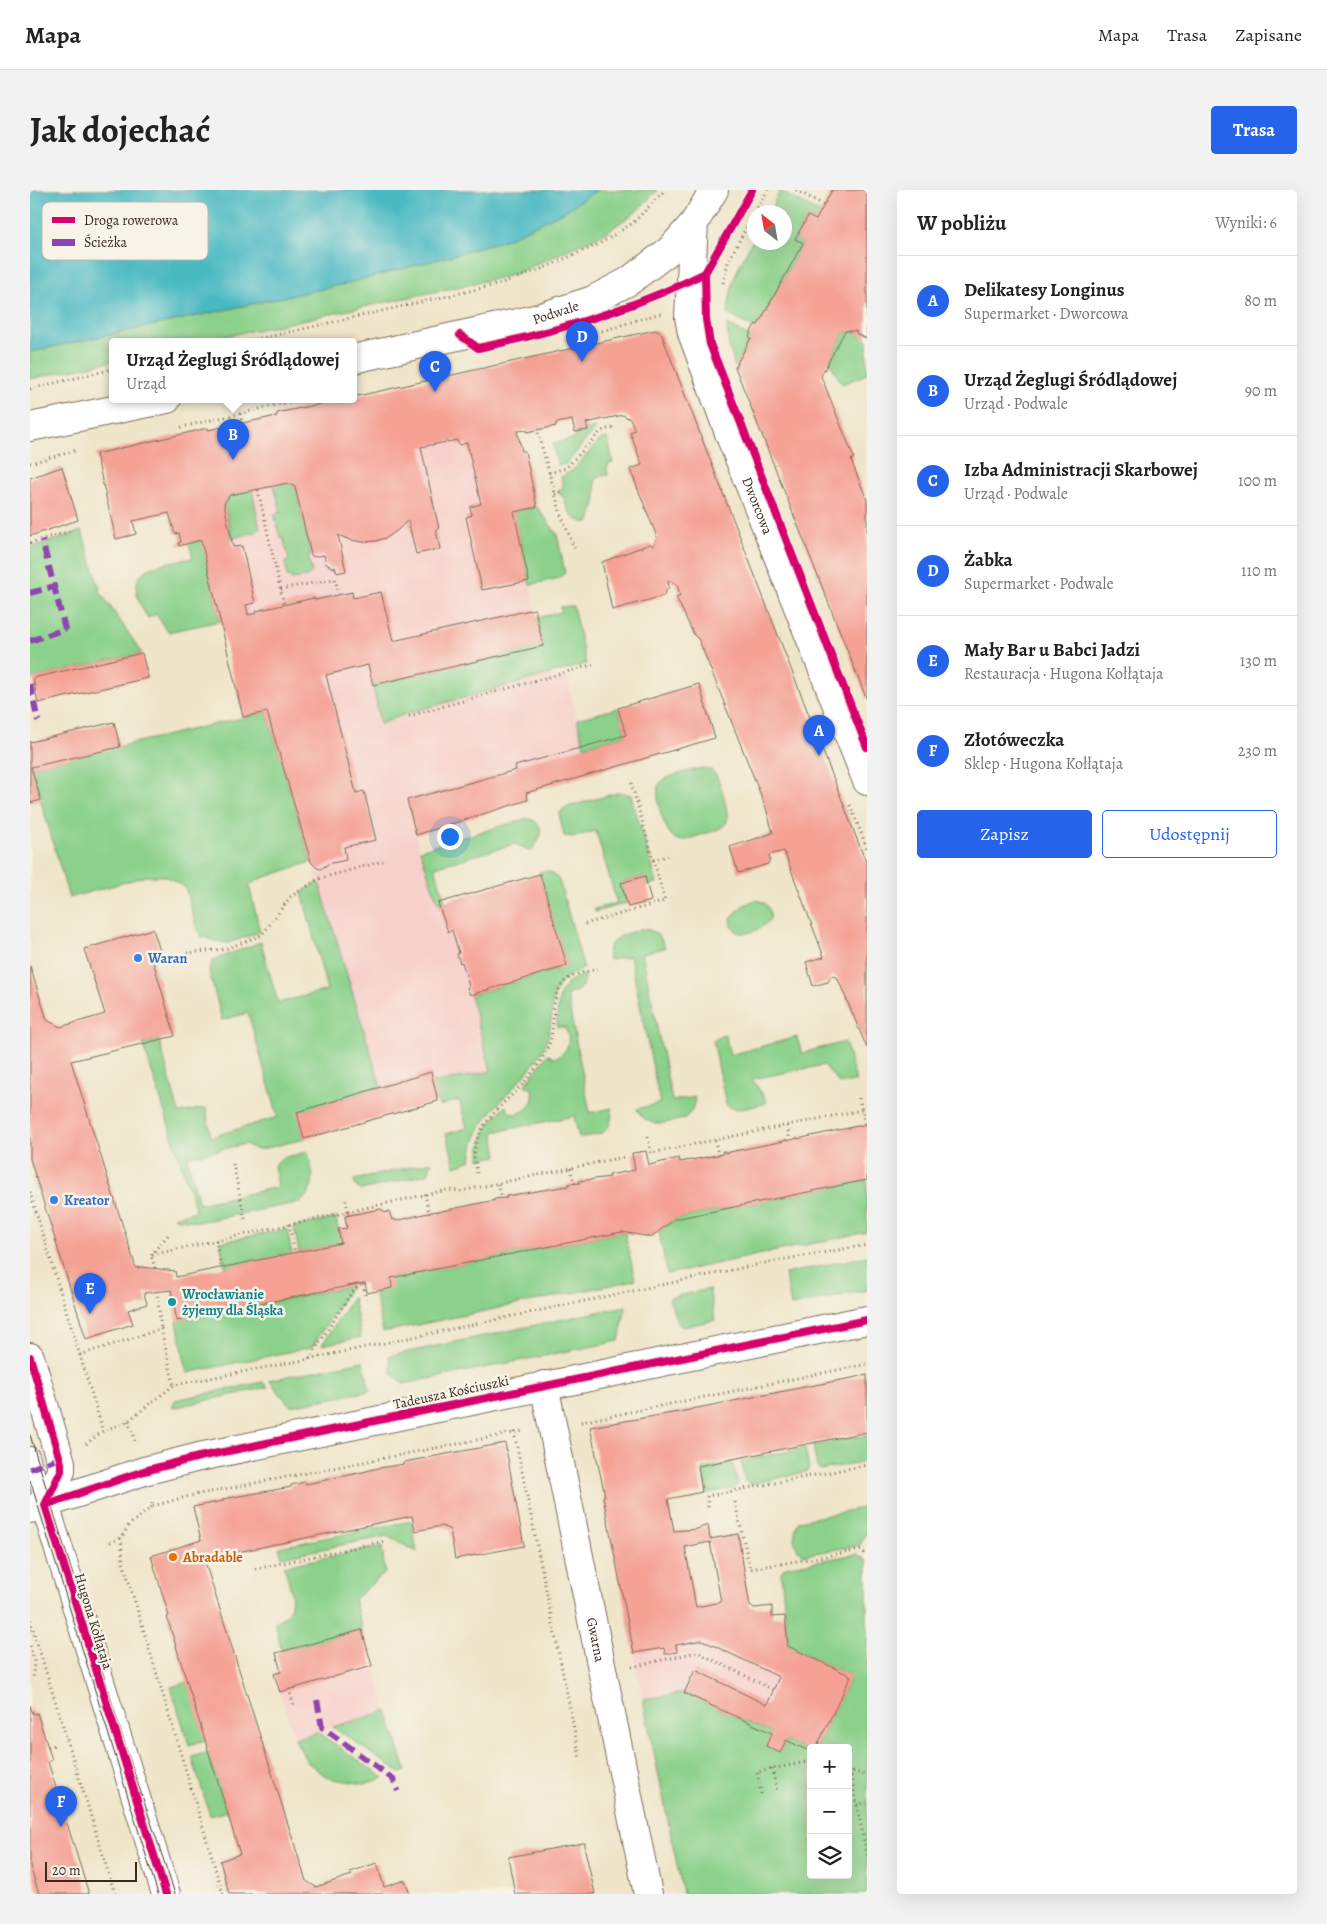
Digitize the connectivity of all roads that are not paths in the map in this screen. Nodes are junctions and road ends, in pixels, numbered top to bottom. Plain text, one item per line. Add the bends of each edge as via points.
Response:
1 (714, 190) edge
2 (694, 223) junction
3 (357, 358) edge
4 (147, 403) edge
5 (30, 427) edge
6 (867, 781) edge
7 (867, 1320) edge
8 (30, 1357) edge
9 (544, 1386) junction
10 (30, 1456) edge
11 (35, 1505) edge
12 (165, 1894) edge
13 (648, 1894) edge

1 - 2 street, Podwale
2 - 3 street, Podwale via 670,250 640,274 593,300 535,320
2 - 6 street, Dworcowa via 689,317 692,333
4 - 5 street
7 - 9 street, Tadeusza Kościuszki
8 - 11 street via 61,1462 61,1471
9 - 11 street, Tadeusza Kościuszki via 199,1458 144,1471
9 - 13 street, Gwarna
10 - 11 lane
11 - 12 street, Hugona Kołłątaja

